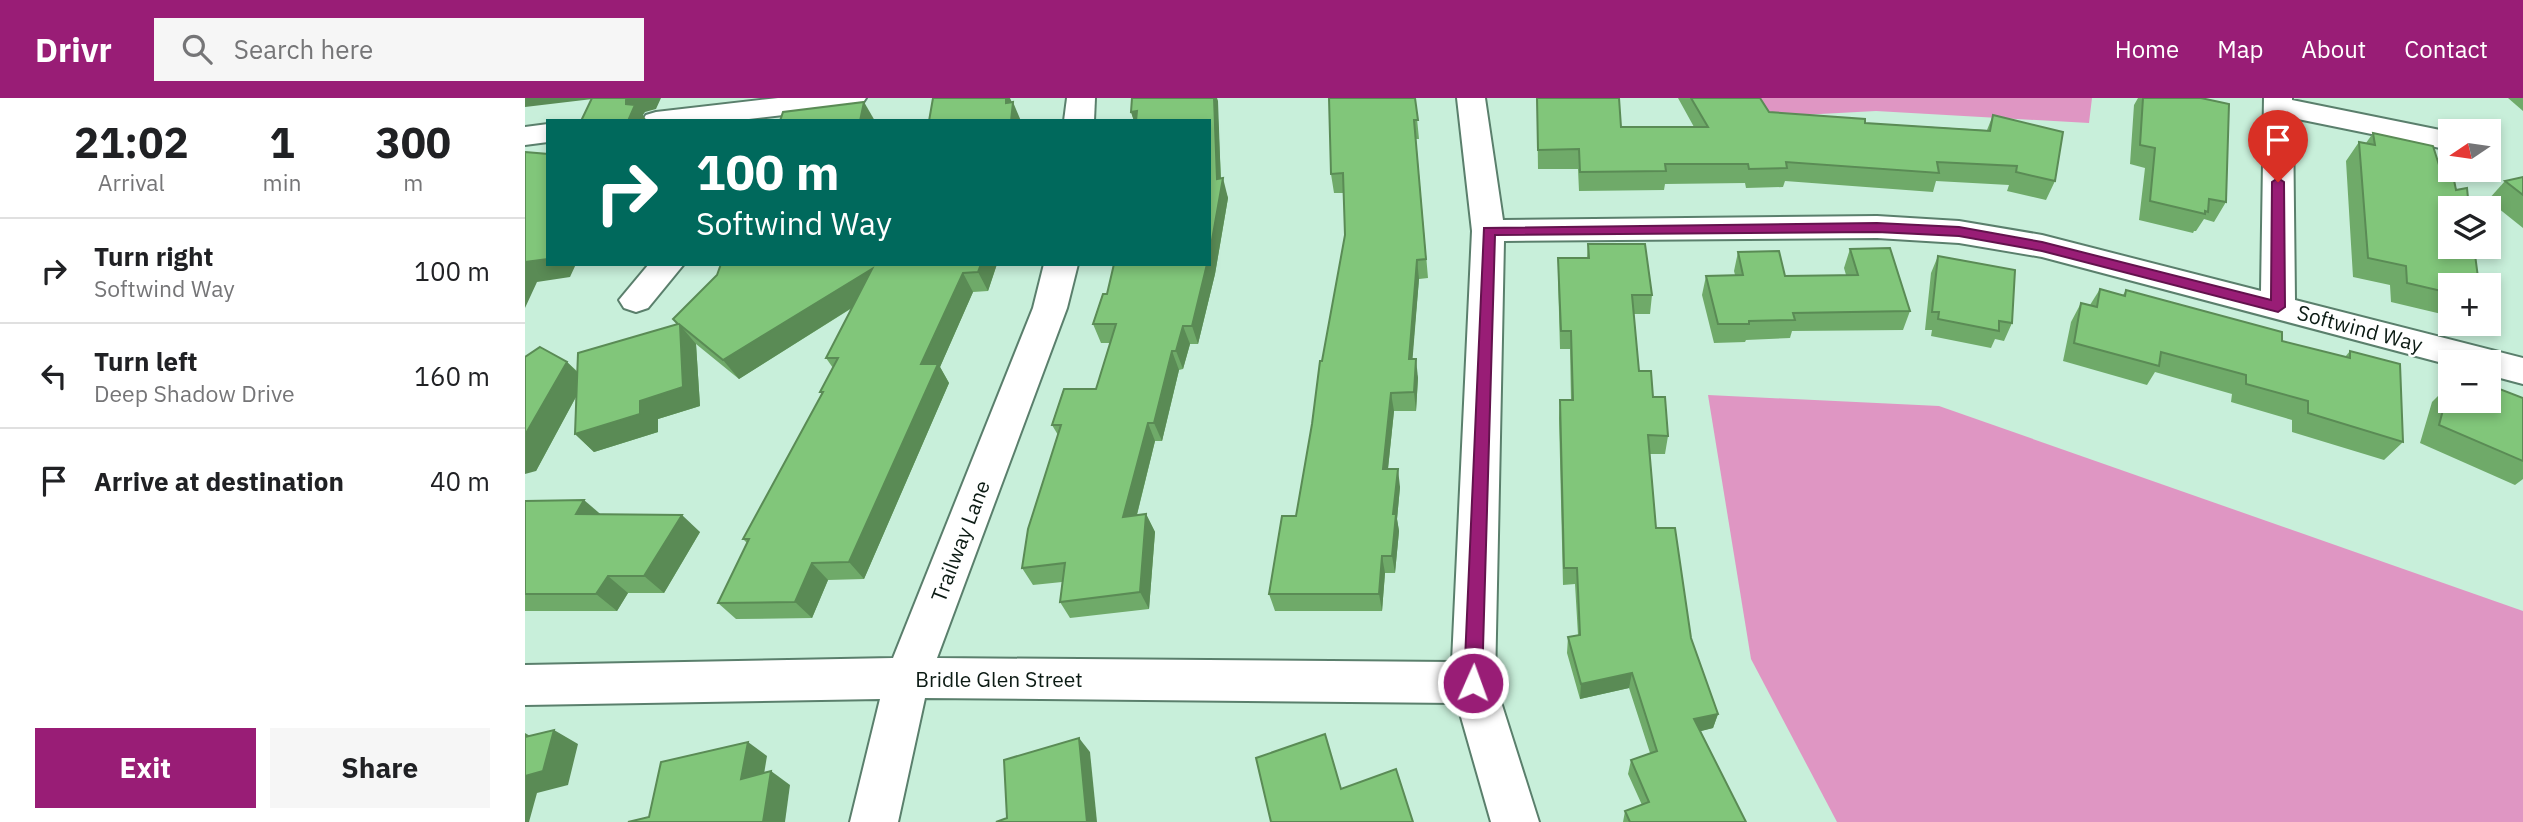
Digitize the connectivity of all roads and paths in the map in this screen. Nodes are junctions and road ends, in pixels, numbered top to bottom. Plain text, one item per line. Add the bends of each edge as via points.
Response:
1 (852, 98) edge
2 (1081, 98) edge
3 (1471, 98) edge
4 (2278, 102) edge
5 (740, 116) edge
6 (690, 119) edge
7 (1079, 119) edge
8 (546, 133) edge
9 (525, 136) edge
10 (2438, 138) edge
11 (1488, 231) junction
12 (666, 266) edge
13 (1061, 266) edge
14 (636, 300) dead end
15 (2278, 307) junction
16 (2523, 371) edge
17 (907, 678) junction
18 (1473, 683) junction
19 (525, 685) edge
20 (874, 822) edge
21 (1515, 822) edge

1 - 5 street
2 - 7 street
3 - 11 street
4 - 10 street
4 - 15 street
5 - 6 street
8 - 9 street
11 - 15 street, Softwind Way via 1877,227 1959,232 2042,246
11 - 18 street
12 - 14 street
13 - 17 street, Trailway Lane via 1050,309
15 - 16 street, Softwind Way
17 - 18 street, Bridle Glen Street
17 - 19 street, Bridle Glen Street
17 - 20 street, Trailway Lane
18 - 21 street

